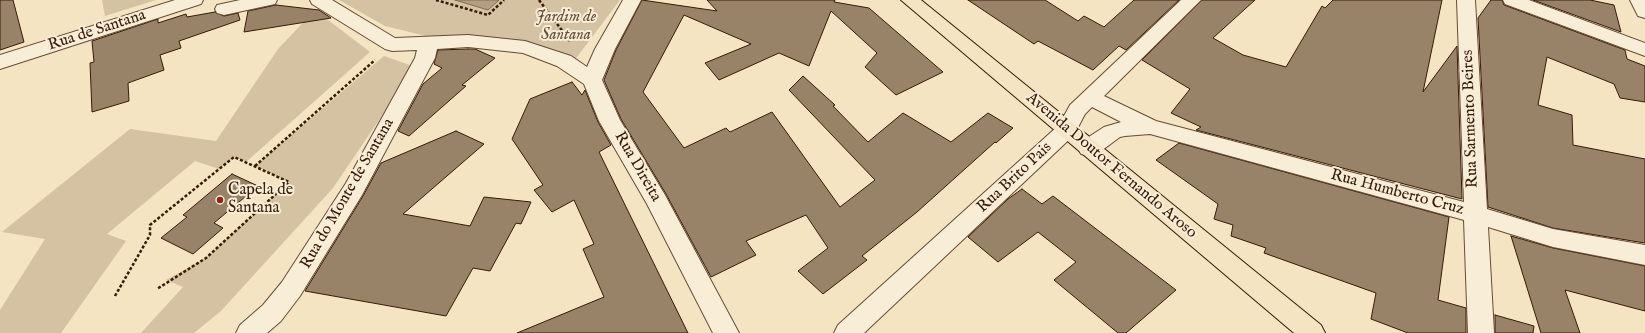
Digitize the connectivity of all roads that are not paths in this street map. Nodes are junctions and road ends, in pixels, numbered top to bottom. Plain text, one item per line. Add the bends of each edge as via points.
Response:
1 (194, 0) edge
2 (268, 0) edge
3 (319, 0) edge
4 (632, 0) edge
5 (910, 0) edge
6 (1192, 0) edge
7 (1466, 0) edge
8 (1512, 0) edge
9 (1639, 0) edge
10 (224, 9) dead end
11 (1645, 12) edge
12 (429, 43) junction
13 (1645, 50) edge
14 (0, 62) edge
15 (594, 75) junction
16 (1091, 98) junction
17 (1150, 127) junction
18 (1067, 130) junction
19 (1089, 148) junction
20 (1475, 214) junction
21 (1645, 255) edge
22 (249, 333) edge
23 (726, 333) edge
24 (847, 333) edge
25 (1312, 333) edge
26 (1480, 333) edge

1 - 14 street, Rua de Santana
2 - 10 street
3 - 12 street via 392,45
4 - 15 street
5 - 18 main road, Avenida Doutor Fernando Aroso
6 - 16 street, Rua Brito Pais
7 - 20 street, Rua Sarmento Beires
8 - 13 street
9 - 11 street
12 - 15 street via 468,41 525,47
12 - 22 street, Rua do Monte de Santana via 425,58 354,189 291,290 272,313
15 - 23 street, Rua Direita via 610,121 657,201
16 - 17 street, Rua Humberto Cruz
16 - 18 street, Rua Brito Pais via 1077,110
17 - 19 street, Rua Humberto Cruz via 1125,128 1112,132
17 - 20 street, Rua Humberto Cruz
18 - 19 main road, Avenida Doutor Fernando Aroso
18 - 24 street, Rua Brito Pais
19 - 25 main road, Avenida Doutor Fernando Aroso
20 - 21 street, Rua Humberto Cruz via 1553,238
20 - 26 street, Rua Sarmento Beires

